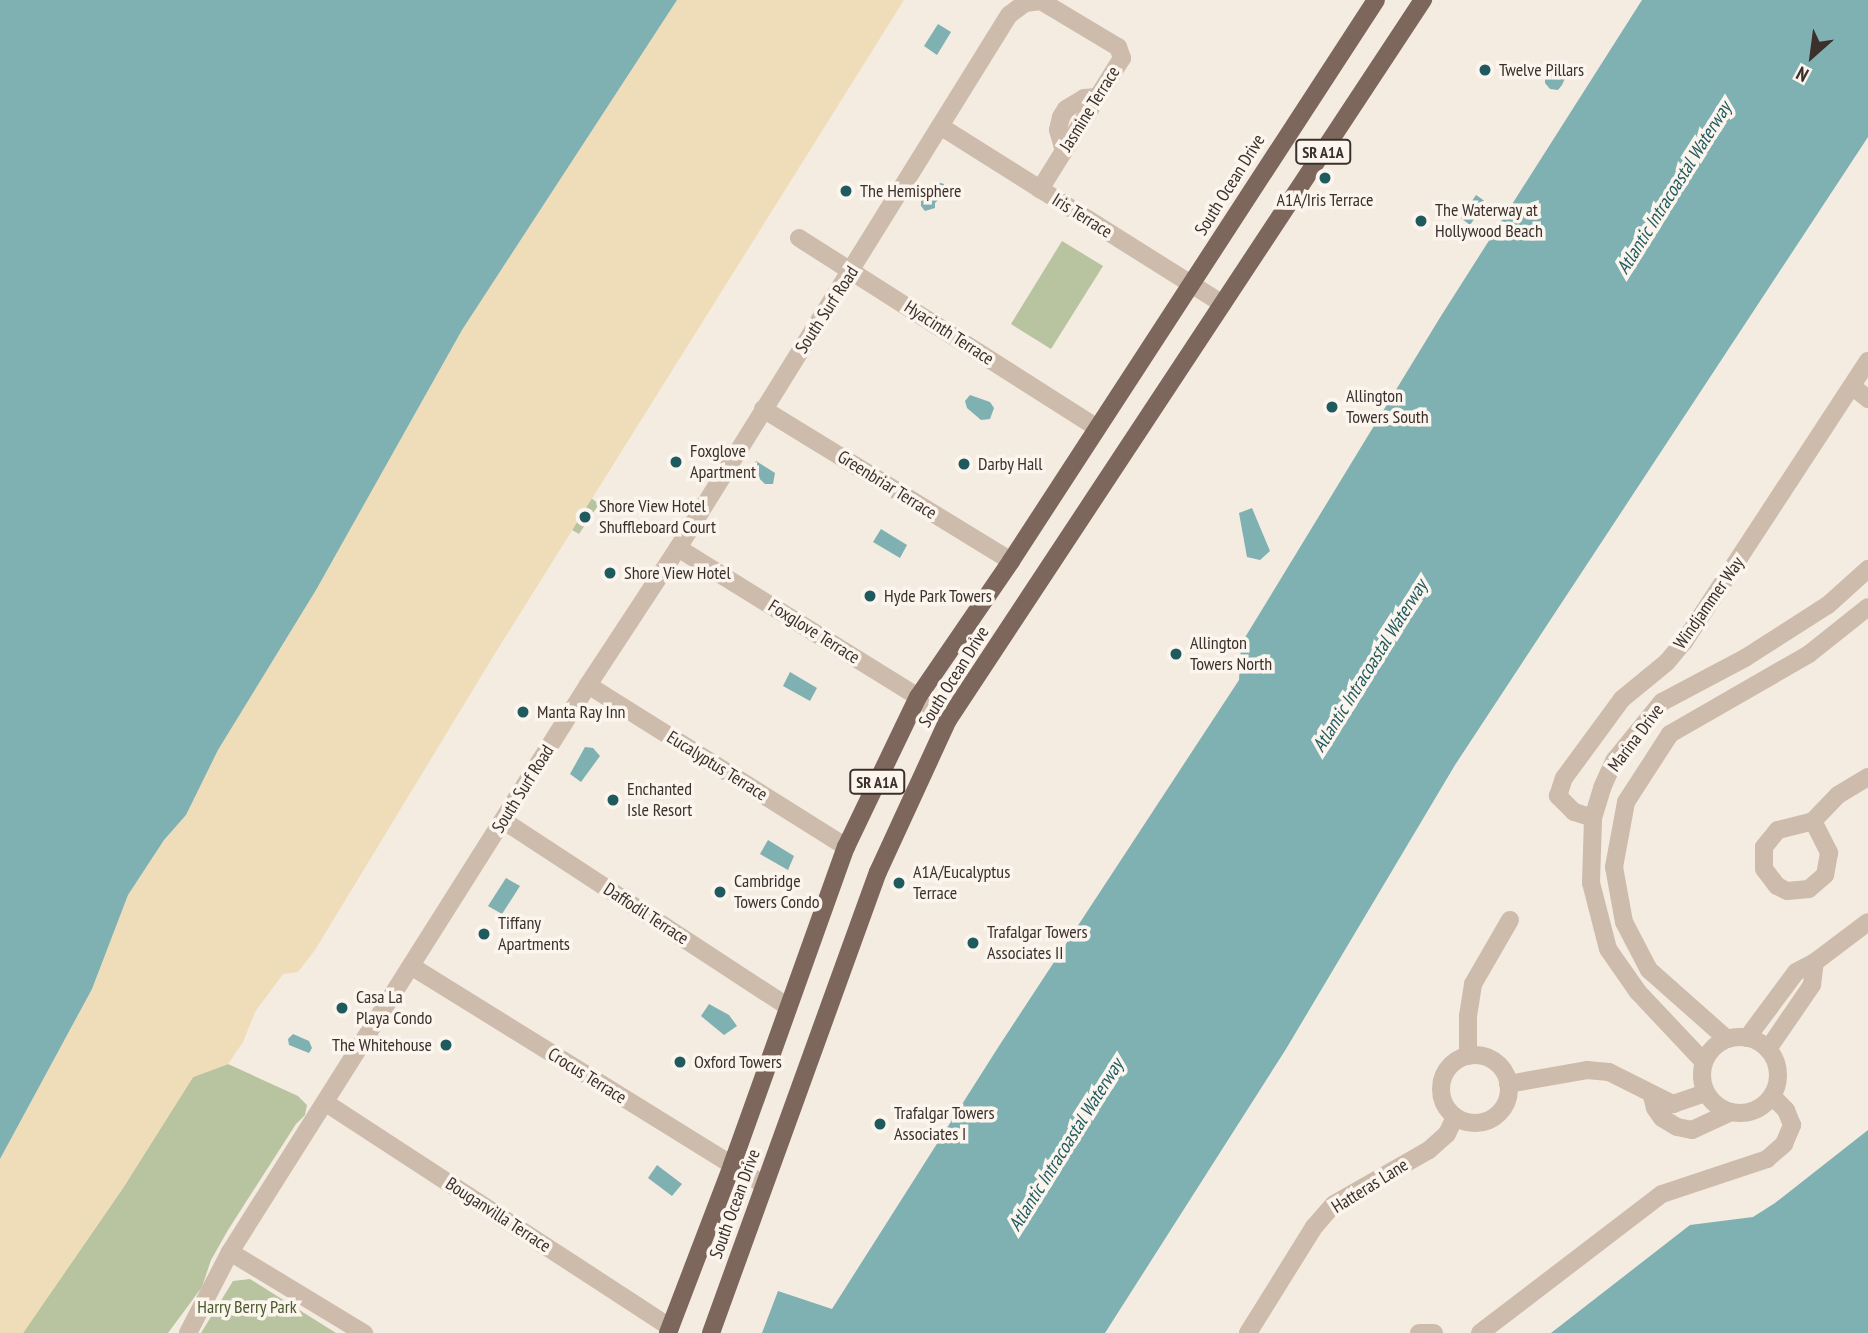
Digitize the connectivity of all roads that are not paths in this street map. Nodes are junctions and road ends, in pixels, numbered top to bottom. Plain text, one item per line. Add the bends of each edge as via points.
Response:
1 (1376, 0) edge
2 (1423, 0) edge
3 (1025, 3) joint
4 (940, 126) junction
5 (1040, 189) junction
6 (799, 239) dead end
7 (852, 271) junction
8 (1191, 285) junction
9 (1223, 304) junction
10 (1868, 361) edge
11 (1852, 386) junction
12 (1868, 399) edge
13 (763, 409) junction
14 (1097, 428) junction
15 (678, 548) junction
16 (1011, 561) junction
17 (1868, 569) edge
18 (1868, 607) edge
19 (587, 685) junction
20 (918, 697) junction
21 (948, 720) junction
22 (1868, 777) edge
23 (1593, 818) junction
24 (504, 821) junction
25 (1813, 821) dead end
26 (846, 847) junction
27 (1510, 920) dead end
28 (1868, 922) edge
29 (1815, 962) junction
30 (411, 967) junction
31 (788, 1006) junction
32 (1746, 1038) junction
33 (1727, 1039) junction
34 (1768, 1049) junction
35 (1468, 1056) junction
36 (1704, 1062) junction
37 (1508, 1084) junction
38 (1705, 1093) junction
39 (1652, 1096) junction
40 (1772, 1096) junction
41 (326, 1103) junction
42 (1731, 1112) junction
43 (1455, 1117) junction
44 (732, 1166) junction
45 (764, 1185) junction
46 (230, 1252) junction
47 (669, 1330) edge
48 (188, 1333) edge
49 (364, 1333) edge
50 (711, 1333) edge
51 (1248, 1333) edge
52 (1419, 1333) edge
53 (1434, 1333) edge
54 (1480, 1333) edge

1 - 8 main road, South Ocean Drive / SR A1A
2 - 9 main road, South Ocean Drive / SR A1A
3 - 4 street, South Surf Road via 1009,15
3 - 5 street, Jasmine Terrace via 1041,1 1118,47 1122,58
4 - 5 street, Iris Terrace
4 - 7 street, South Surf Road
5 - 8 street, Iris Terrace
6 - 7 street, Hyacinth Terrace
7 - 13 street, South Surf Road
7 - 14 street, Hyacinth Terrace
8 - 9 street, Iris Terrace
8 - 14 main road, South Ocean Drive / SR A1A
9 - 21 main road, South Ocean Drive / SR A1A
10 - 11 street, Windjammer Way
11 - 12 street
11 - 23 street, Windjammer Way via 1684,642 1622,699 1564,778 1558,796 1574,812
13 - 15 street, South Surf Road
13 - 16 street, Greenbriar Terrace
14 - 16 main road, South Ocean Drive / SR A1A
15 - 19 street, South Surf Road
15 - 20 street, Foxglove Terrace
16 - 20 main road, South Ocean Drive / SR A1A
17 - 23 street, Marina Drive via 1828,605 1745,658 1662,702 1614,761
18 - 33 street, Marina Drive via 1809,654 1670,733 1626,802 1614,867 1624,922 1649,970
19 - 24 street, South Surf Road
19 - 26 street, Eucalyptus Terrace
20 - 21 street, Foxglove Terrace
20 - 26 main road, South Ocean Drive / SR A1A
21 - 45 main road, South Ocean Drive / SR A1A via 878,872
22 - 25 street via 1838,795
23 - 36 street, Marina Drive via 1591,883 1608,949 1638,992
24 - 30 street, South Surf Road
24 - 31 street, Daffodil Terrace
26 - 31 main road, South Ocean Drive / SR A1A
27 - 35 street via 1473,984
28 - 29 street
29 - 32 street via 1796,972
29 - 34 street via 1812,985
30 - 41 street, South Surf Road
30 - 44 street, Crocus Terrace
31 - 44 main road, South Ocean Drive / SR A1A
32 - 33 street
32 - 34 street
33 - 36 street
34 - 40 street via 1778,1067
35 - 37 street via 1490,1058
35 - 43 street via 1449,1067 1441,1087 1442,1098
36 - 38 street
37 - 39 street via 1587,1070 1609,1072
37 - 43 street via 1508,1096 1497,1114 1477,1123
38 - 39 street via 1673,1104
38 - 42 street
39 - 42 street via 1662,1118 1677,1127 1692,1130
40 - 42 street via 1756,1110
40 - 54 street via 1786,1110 1792,1125 1784,1144 1767,1159 1662,1195
41 - 46 street, South Surf Road
41 - 47 street, Bouganvilla Terrace
43 - 51 street, Hatteras Lane via 1447,1134 1429,1150 1334,1204 1314,1227
44 - 45 street, Crocus Terrace
44 - 47 main road, South Ocean Drive / SR A1A
45 - 50 main road, South Ocean Drive / SR A1A
46 - 48 street, South Surf Road
46 - 49 street
52 - 53 street

